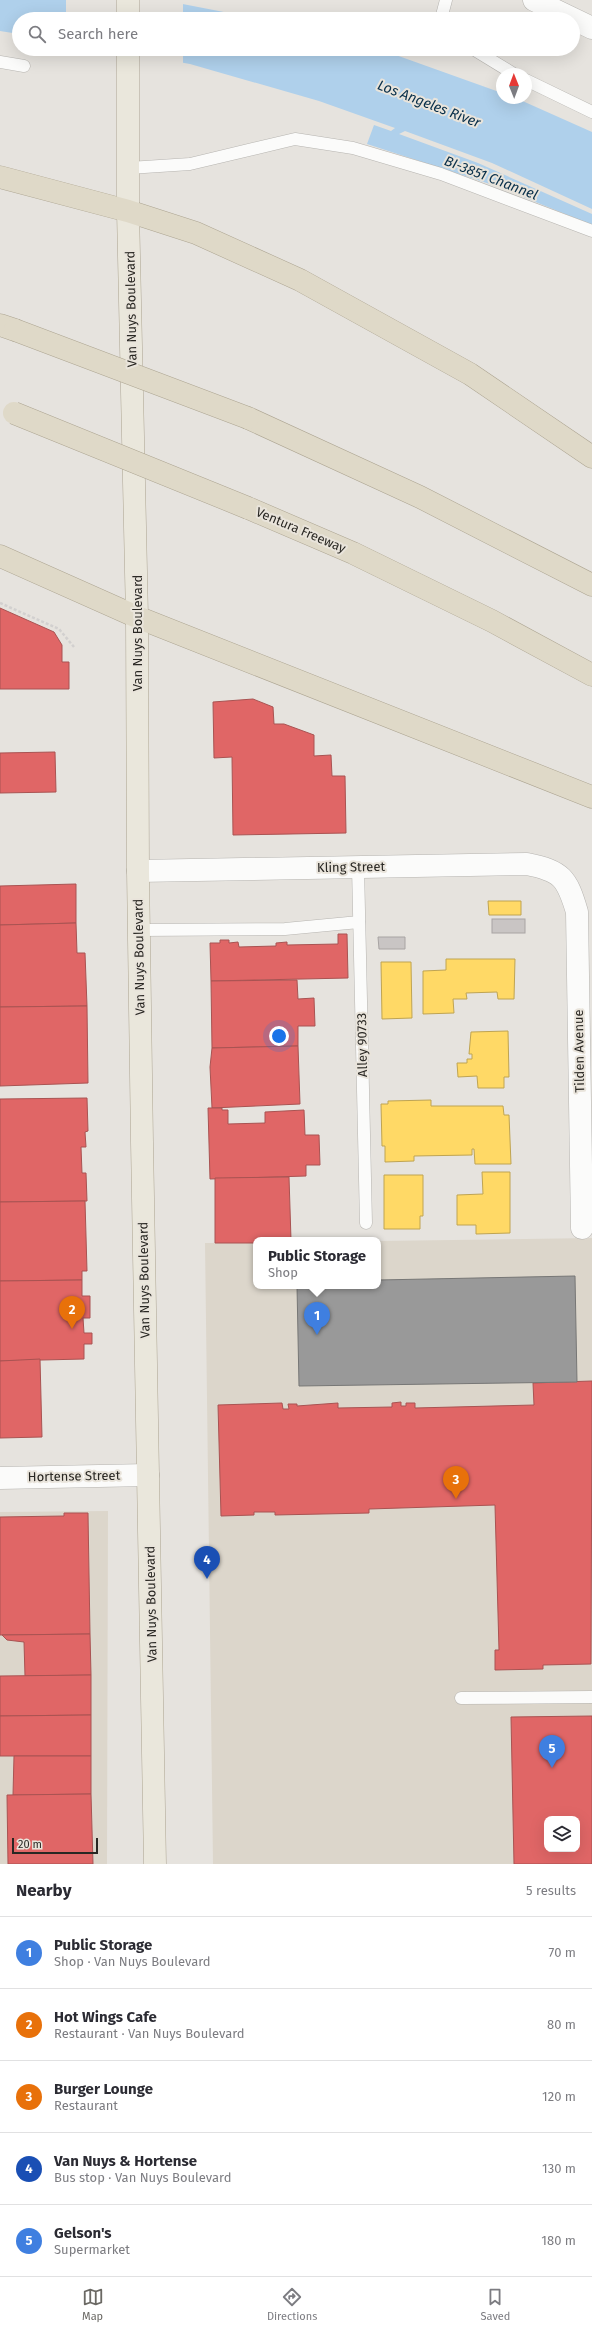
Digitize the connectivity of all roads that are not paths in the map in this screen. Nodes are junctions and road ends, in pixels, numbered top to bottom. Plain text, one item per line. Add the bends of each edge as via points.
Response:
1 (128, 0) edge
2 (446, 0) edge
3 (544, 2) edge
4 (128, 12) edge
5 (443, 12) edge
6 (562, 12) edge
7 (580, 22) edge
8 (592, 28) edge
9 (128, 56) edge
10 (484, 56) edge
11 (0, 62) edge
12 (24, 66) dead end
13 (504, 68) edge
14 (532, 83) edge
15 (592, 112) edge
16 (129, 168) junction
17 (0, 177) edge
18 (128, 211) junction
19 (592, 232) edge
20 (7, 327) edge
21 (7, 411) edge
22 (592, 457) edge
23 (0, 556) edge
24 (592, 585) edge
25 (137, 617) junction
26 (592, 675) edge
27 (592, 797) edge
28 (358, 867) junction
29 (138, 871) junction
30 (562, 877) joint
31 (359, 922) junction
32 (139, 930) junction
33 (366, 1223) dead end
34 (582, 1228) dead end
35 (148, 1475) junction
36 (0, 1478) edge
37 (592, 1697) edge
38 (461, 1698) dead end
39 (155, 1864) edge

1 - 4 main road
2 - 5 lane
3 - 6 street
7 - 8 street
9 - 16 main road, Van Nuys Boulevard
10 - 13 lane
11 - 12 lane
14 - 15 lane
16 - 18 main road, Van Nuys Boulevard
16 - 19 lane via 190,164 294,139 302,140 353,148 441,174
17 - 18 highway
18 - 22 highway via 196,233 300,280 470,374
18 - 25 main road, Van Nuys Boulevard
20 - 24 highway, bridge via 248,418 420,496
21 - 26 highway, Ventura Freeway, bridge via 353,553 492,621
23 - 25 highway
25 - 27 highway
25 - 29 main road, Van Nuys Boulevard
28 - 29 street, Kling Street
28 - 30 street, Kling Street via 527,864 546,868
28 - 31 lane, Alley 90733
29 - 32 main road, Van Nuys Boulevard
30 - 34 street, Tilden Avenue via 577,912
31 - 32 lane via 285,929
31 - 33 lane, Alley 90733
32 - 35 main road, Van Nuys Boulevard
35 - 36 street, Hortense Street
35 - 39 main road, Van Nuys Boulevard
37 - 38 lane

